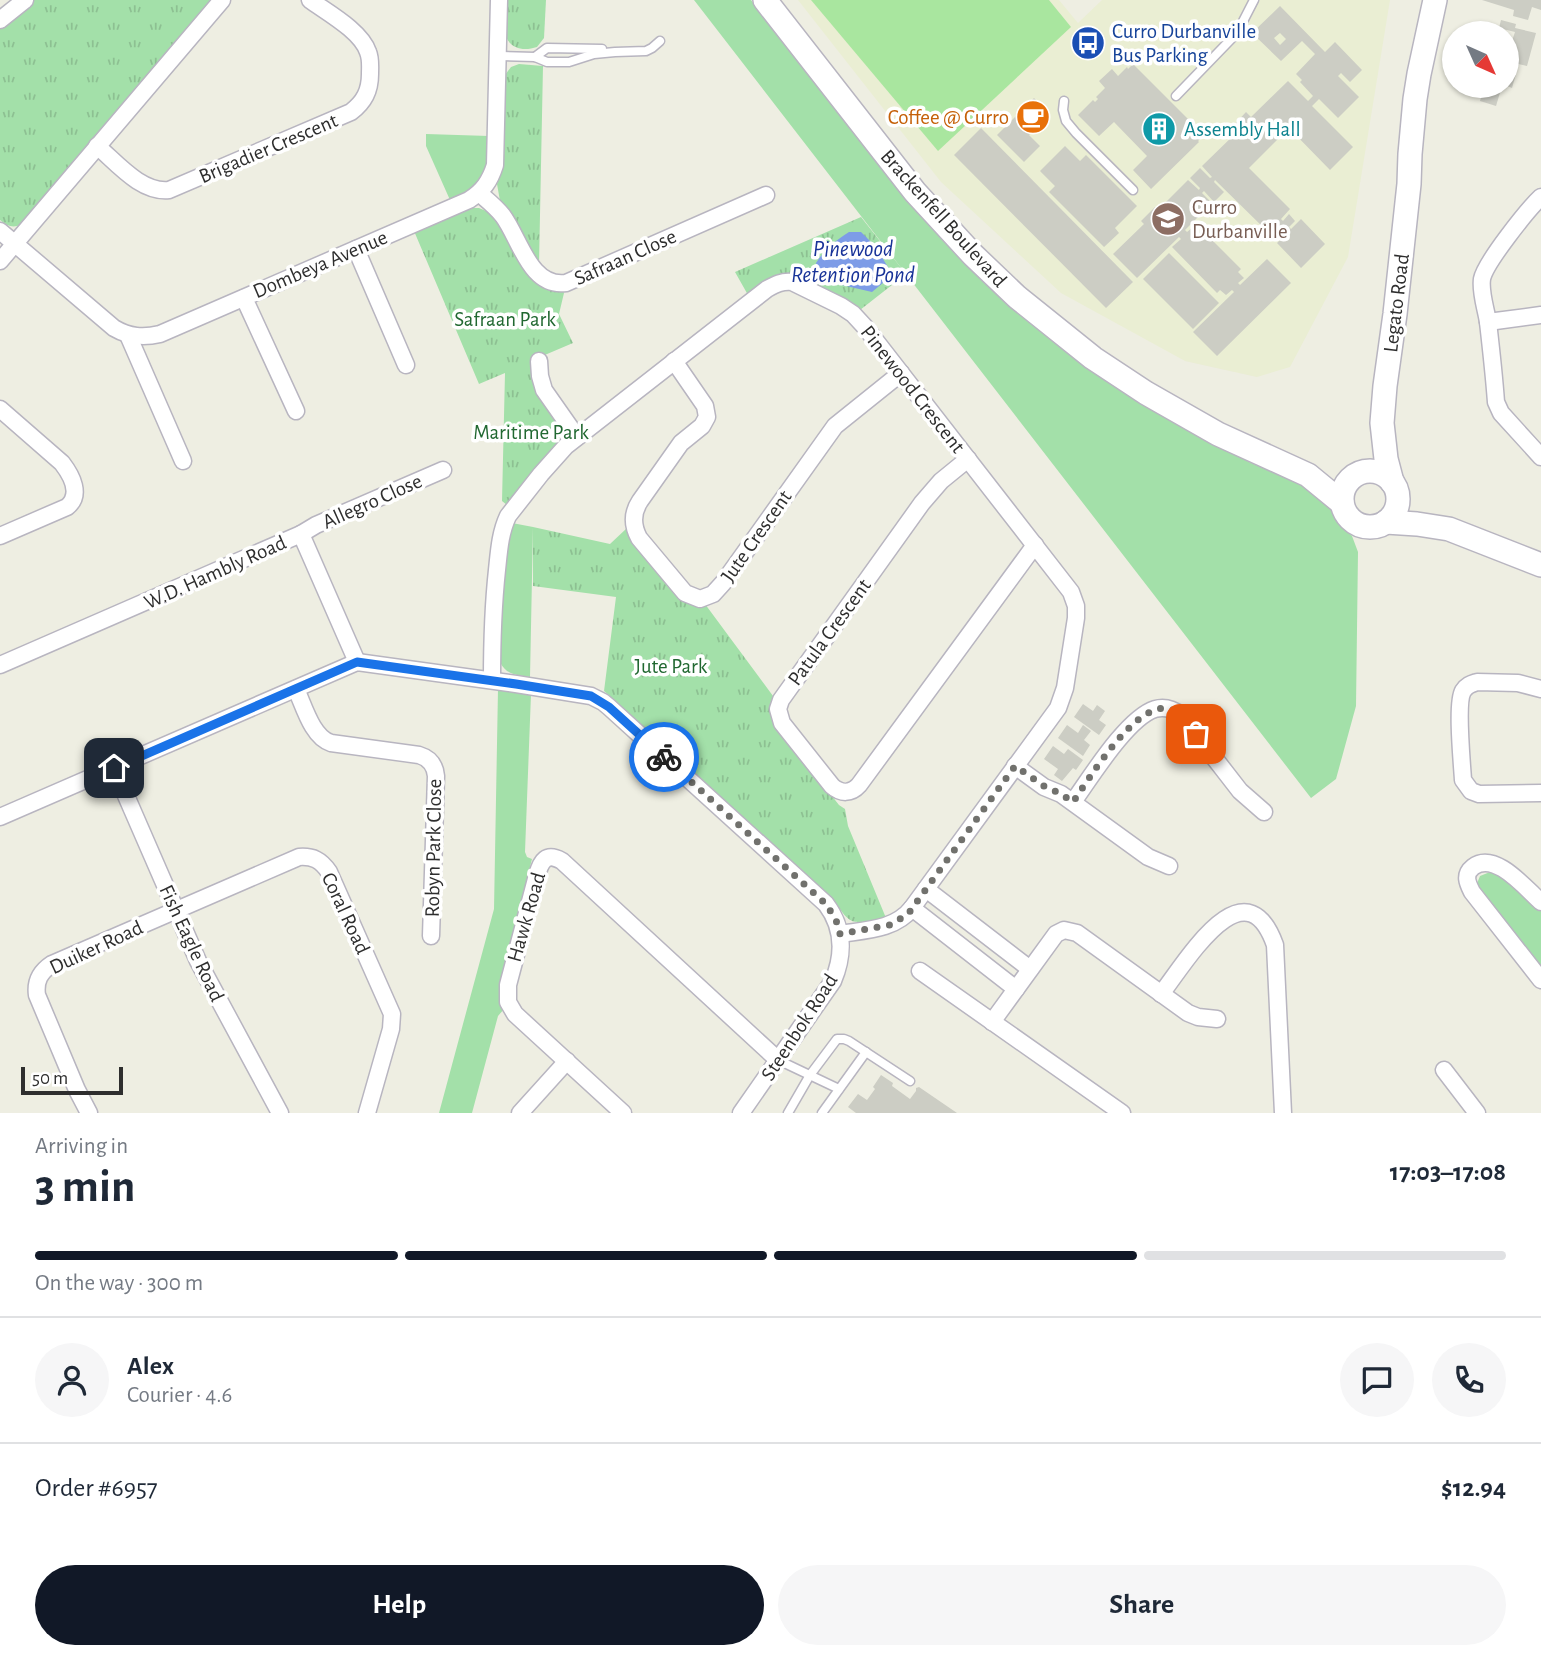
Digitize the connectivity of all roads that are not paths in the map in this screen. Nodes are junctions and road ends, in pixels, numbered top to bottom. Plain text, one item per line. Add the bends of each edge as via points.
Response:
1 (25, 0) edge
2 (222, 0) edge
3 (310, 0) edge
4 (499, 0) edge
5 (765, 0) edge
6 (1254, 0) edge
7 (1435, 0) edge
8 (1442, 0) edge
9 (1450, 0) edge
10 (0, 20) edge
11 (660, 41) dead end
12 (615, 52) junction
13 (498, 56) junction
14 (535, 57) junction
15 (1430, 84) junction
16 (1177, 96) dead end
17 (1064, 101) dead end
18 (97, 146) junction
19 (1409, 184) junction
20 (1133, 190) dead end
21 (479, 193) junction
22 (766, 195) dead end
23 (1541, 197) edge
24 (0, 232) edge
25 (15, 244) junction
26 (356, 249) junction
27 (0, 261) edge
28 (244, 298) junction
29 (1541, 315) edge
30 (1488, 322) junction
31 (128, 335) junction
32 (539, 361) dead end
33 (674, 361) junction
34 (406, 365) dead end
35 (901, 373) junction
36 (0, 409) edge
37 (296, 411) dead end
38 (1382, 423) junction
39 (577, 437) junction
40 (1541, 457) edge
41 (968, 459) junction
42 (183, 461) dead end
43 (443, 470) dead end
44 (1308, 475) junction
45 (1356, 475) junction
46 (1394, 486) junction
47 (1342, 503) junction
48 (1386, 522) junction
49 (1448, 530) junction
50 (301, 534) junction
51 (0, 536) edge
52 (1035, 545) junction
53 (1541, 565) edge
54 (357, 662) junction
55 (0, 665) edge
56 (492, 680) junction
57 (296, 688) junction
58 (1541, 689) edge
59 (1015, 766) junction
60 (114, 768) junction
61 (1541, 793) edge
62 (1073, 802) junction
63 (1264, 812) dead end
64 (0, 817) edge
65 (1169, 866) dead end
66 (926, 889) junction
67 (1541, 902) edge
68 (912, 908) junction
69 (176, 910) junction
70 (840, 934) junction
71 (431, 936) dead end
72 (1030, 969) junction
73 (920, 971) dead end
74 (1541, 980) edge
75 (1016, 989) junction
76 (1161, 994) junction
77 (1217, 1019) dead end
78 (992, 1021) junction
79 (866, 1052) junction
80 (778, 1060) junction
81 (567, 1061) junction
82 (1444, 1070) dead end
83 (810, 1075) junction
84 (910, 1081) dead end
85 (839, 1089) junction
86 (1114, 1111) edge
87 (89, 1113) edge
88 (280, 1113) edge
89 (367, 1113) edge
90 (520, 1113) edge
91 (624, 1113) edge
92 (741, 1113) edge
93 (788, 1113) edge
94 (822, 1113) edge
95 (1283, 1113) edge
96 (1477, 1113) edge

1 - 10 street
2 - 18 street
3 - 18 street, Brigadier Crescent via 367,48 370,85 351,112 169,190 145,186
4 - 13 street
5 - 44 street, Brackenfell Boulevard via 915,192 1017,297 1093,358 1146,393 1218,434
6 - 16 lane via 1237,33
7 - 19 street, Legato Road via 1415,99
8 - 15 street via 1428,63
9 - 15 street, Legato Road
11 - 12 lane via 646,51
12 - 14 lane via 569,62
12 - 14 lane via 547,48
13 - 14 lane
13 - 21 street via 495,165
15 - 19 street, Legato Road
17 - 20 lane via 1066,121 1076,134
18 - 25 street
19 - 38 street, Legato Road
21 - 22 street, Safraan Close via 503,216 537,273 556,283 566,283
21 - 26 street, Dombeya Avenue
23 - 30 street via 1485,271 1482,286
24 - 25 street
25 - 27 street
25 - 31 street
26 - 28 street, Dombeya Avenue
26 - 34 street
28 - 31 street, Dombeya Avenue via 160,334
28 - 37 street
29 - 30 street
30 - 40 street via 1496,402
31 - 42 street
32 - 39 street via 544,390
33 - 35 street, Pinewood Crescent via 767,289 786,281 853,314
33 - 35 street, Jute Crescent via 705,405 707,417 681,443 640,501 633,521 639,538 685,593 700,599 723,583 835,426
33 - 39 street, Pinewood Crescent
35 - 41 street, Pinewood Crescent
36 - 51 street via 62,463 75,493 67,507
38 - 45 street, Legato Road via 1374,447
38 - 46 street, Legato Road
39 - 56 street, Pinewood Crescent via 559,452 503,526 493,602
41 - 52 street, Pinewood Crescent
41 - 52 street, Patula Crescent via 922,503 780,700 782,723 832,786 847,792 859,785
43 - 50 street, Allegro Close
44 - 45 street, Brackenfell Boulevard
44 - 47 street, Brackenfell Boulevard
45 - 46 street via 1377,472
45 - 47 street via 1345,485
46 - 48 street via 1398,500
46 - 49 street
47 - 48 street via 1357,525 1375,527
48 - 49 street
49 - 53 street
50 - 54 street, W.D. Hambly Road
50 - 55 street, W.D. Hambly Road
52 - 59 street, Pinewood Crescent via 1071,592 1076,618 1061,702
54 - 56 street
54 - 57 street
56 - 70 street via 591,696 603,702 826,904
57 - 60 street
57 - 71 street, Robyn Park Close via 315,731 324,740 419,755 433,765
58 - 61 street via 1477,682 1464,689 1460,703 1466,786 1479,794
59 - 62 street
59 - 66 street, Pinewood Crescent
60 - 64 street
60 - 69 street, Fish Eagle Road
62 - 63 street via 1126,730 1153,709 1167,708 1181,715 1240,790
62 - 65 street via 1148,857
66 - 68 street, Pinewood Crescent
66 - 72 street
67 - 74 street via 1497,865 1476,865 1468,874 1472,892
68 - 70 street, Pinewood Crescent via 890,925
68 - 75 street
69 - 87 street, Duiker Road via 51,964 38,979 37,995
69 - 88 street, Fish Eagle Road via 198,961
69 - 89 street, Coral Road via 299,857 314,858 325,866 392,1014
70 - 80 street, Steenbok Road via 833,981
72 - 75 street
72 - 76 street via 1056,934 1070,931
73 - 78 street
75 - 78 street
76 - 77 street via 1188,1013
76 - 95 street via 1222,920 1233,913 1257,918 1275,946
78 - 86 street
79 - 83 lane via 837,1039
79 - 84 lane
79 - 85 lane
80 - 81 street, Hawk Road via 562,861 551,857 539,868 507,995 515,1014
80 - 83 lane
80 - 92 street, Steenbok Road
81 - 90 street
81 - 91 street, Hawk Road
82 - 96 street
83 - 85 lane
83 - 93 lane
85 - 94 lane

